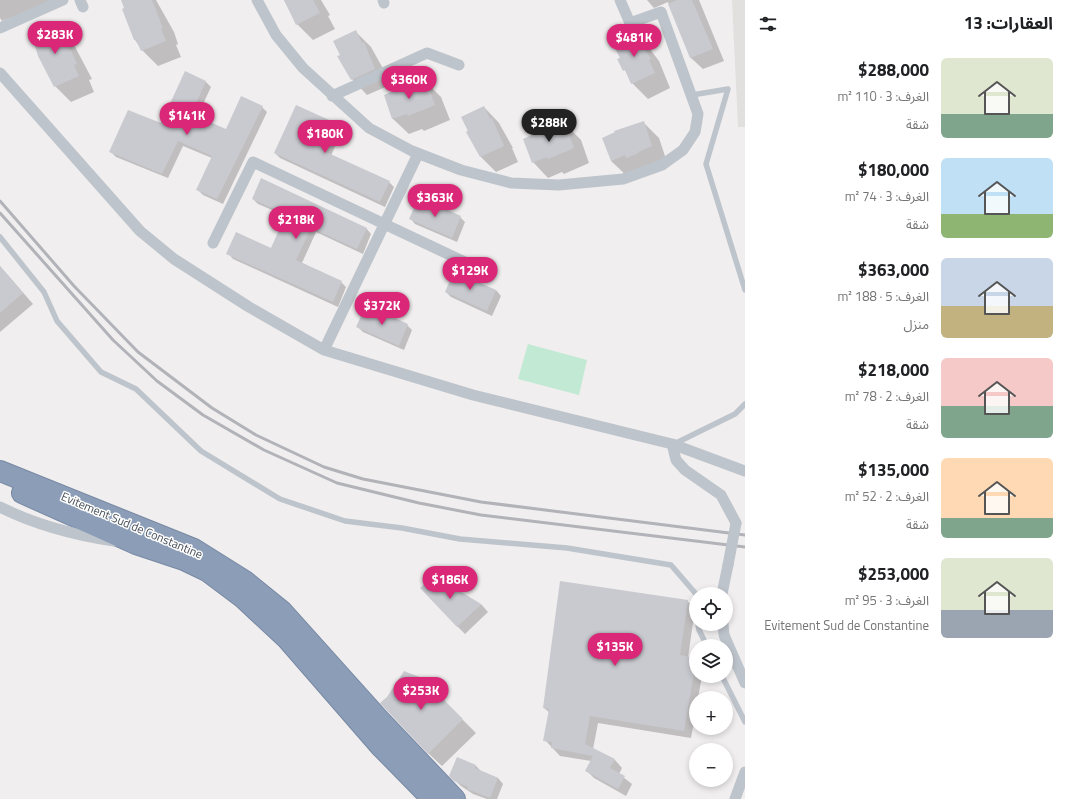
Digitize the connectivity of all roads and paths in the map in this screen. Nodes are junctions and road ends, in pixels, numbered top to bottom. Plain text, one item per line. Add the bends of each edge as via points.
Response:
1 (63, 0) edge
2 (257, 0) edge
3 (620, 0) edge
4 (0, 28) edge
5 (459, 65) dead end
6 (0, 73) edge
7 (692, 95) junction
8 (332, 96) junction
9 (418, 154) junction
10 (385, 224) junction
11 (0, 237) edge
12 (213, 243) dead end
13 (469, 264) dead end
14 (745, 290) edge
15 (324, 350) junction
16 (745, 404) edge
17 (672, 444) junction
18 (0, 470) edge
19 (745, 471) edge
20 (0, 483) edge
21 (0, 507) edge
22 (136, 544) junction
23 (690, 587) edge
24 (723, 587) edge
25 (724, 631) edge
26 (745, 682) edge
27 (726, 683) edge
28 (745, 722) edge
29 (745, 772) edge
30 (432, 799) edge
31 (455, 799) edge
32 (735, 799) edge

1 - 4 street
2 - 8 street via 276,35 303,68
3 - 7 street via 630,23 661,12
5 - 8 street via 427,53
6 - 15 street via 146,235 174,259 249,307
7 - 9 street via 698,114 695,132 683,150 662,165 623,179 558,185 512,183 461,170
7 - 14 lane via 728,89 706,164
8 - 9 street via 369,128
9 - 10 street
10 - 12 street via 253,162
10 - 13 street
10 - 15 street
11 - 23 lane via 44,292 57,321 101,372 136,390 201,451 280,499 345,521 460,539 567,548 671,565
15 - 17 street via 473,396
16 - 17 lane via 735,414
17 - 19 street
17 - 24 street, bridge via 676,460 685,470 721,494 736,523
18 - 31 highway, Evitement Sud de Constantine via 194,549 244,581 282,611 378,719
20 - 22 highway, Evitement Sud de Constantine
21 - 22 street via 85,537
22 - 30 highway, Evitement Sud de Constantine via 184,560 207,571 243,598 287,639 380,746
25 - 26 street
27 - 28 lane
29 - 32 street

